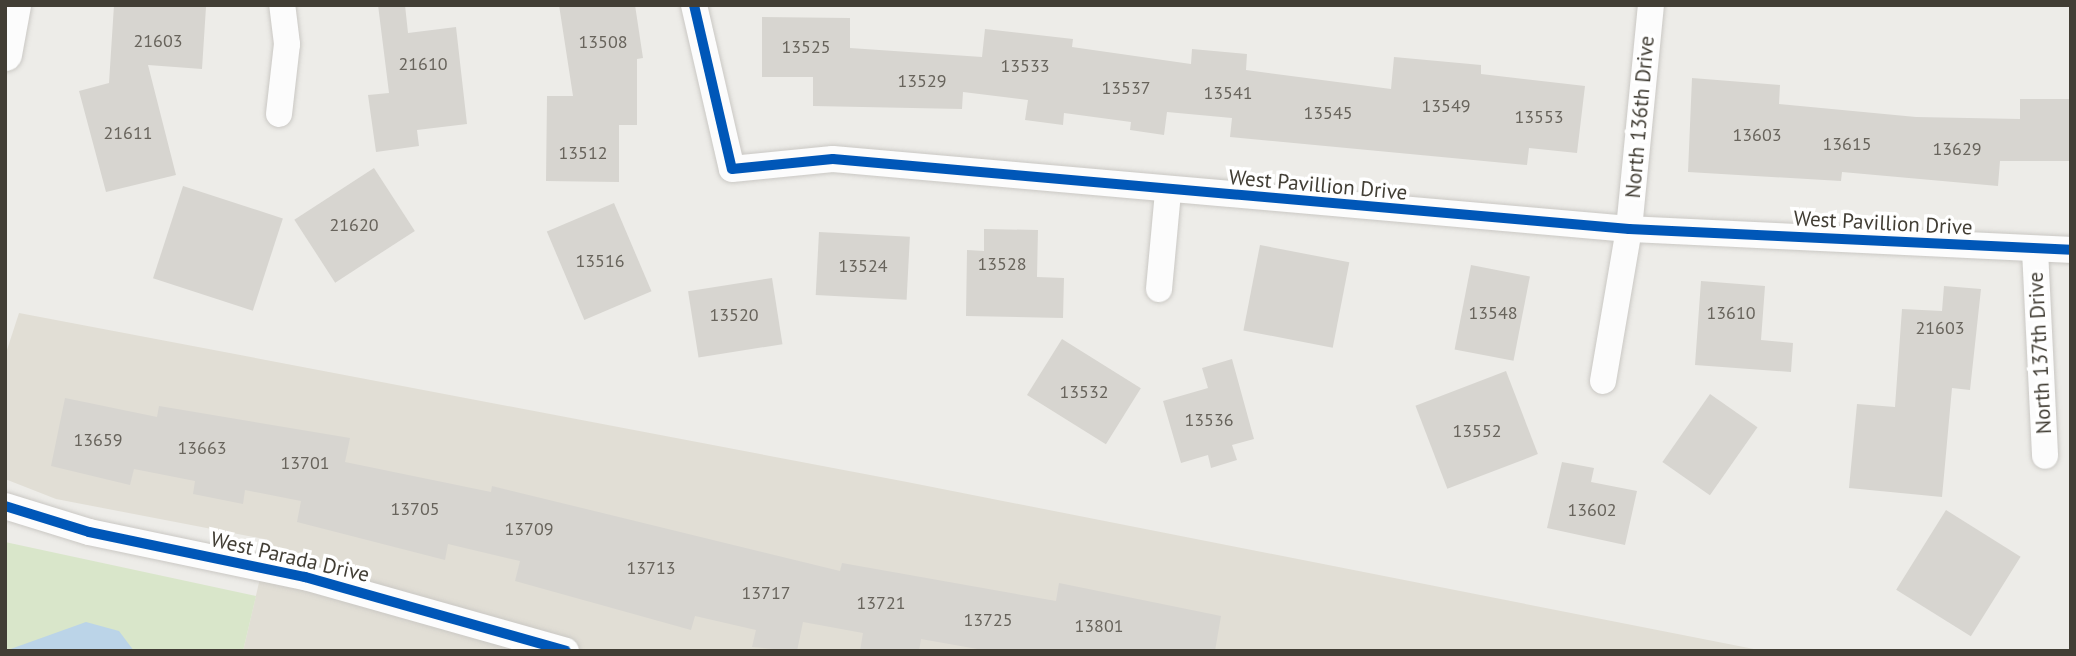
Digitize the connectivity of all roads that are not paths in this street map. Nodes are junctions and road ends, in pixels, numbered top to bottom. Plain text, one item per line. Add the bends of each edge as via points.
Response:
1 (14, 5) edge
2 (282, 5) edge
3 (694, 5) edge
4 (1651, 5) edge
5 (5, 54) edge
6 (279, 114) dead end
7 (1168, 192) junction
8 (1629, 229) junction
9 (2035, 250) junction
10 (2071, 250) edge
11 (1159, 289) dead end
12 (1603, 381) dead end
13 (2045, 457) dead end
14 (5, 506) edge
15 (565, 651) edge

1 - 5 street
2 - 6 street via 287,44
3 - 7 street, West Pavillion Drive via 732,169 833,159
4 - 8 street, North 136th Drive
7 - 8 street, West Pavillion Drive
7 - 11 street
8 - 9 street, West Pavillion Drive
8 - 12 street
9 - 10 street, West Pavillion Drive
9 - 13 street, North 137th Drive
14 - 15 street, West Parada Drive via 89,532 305,577

